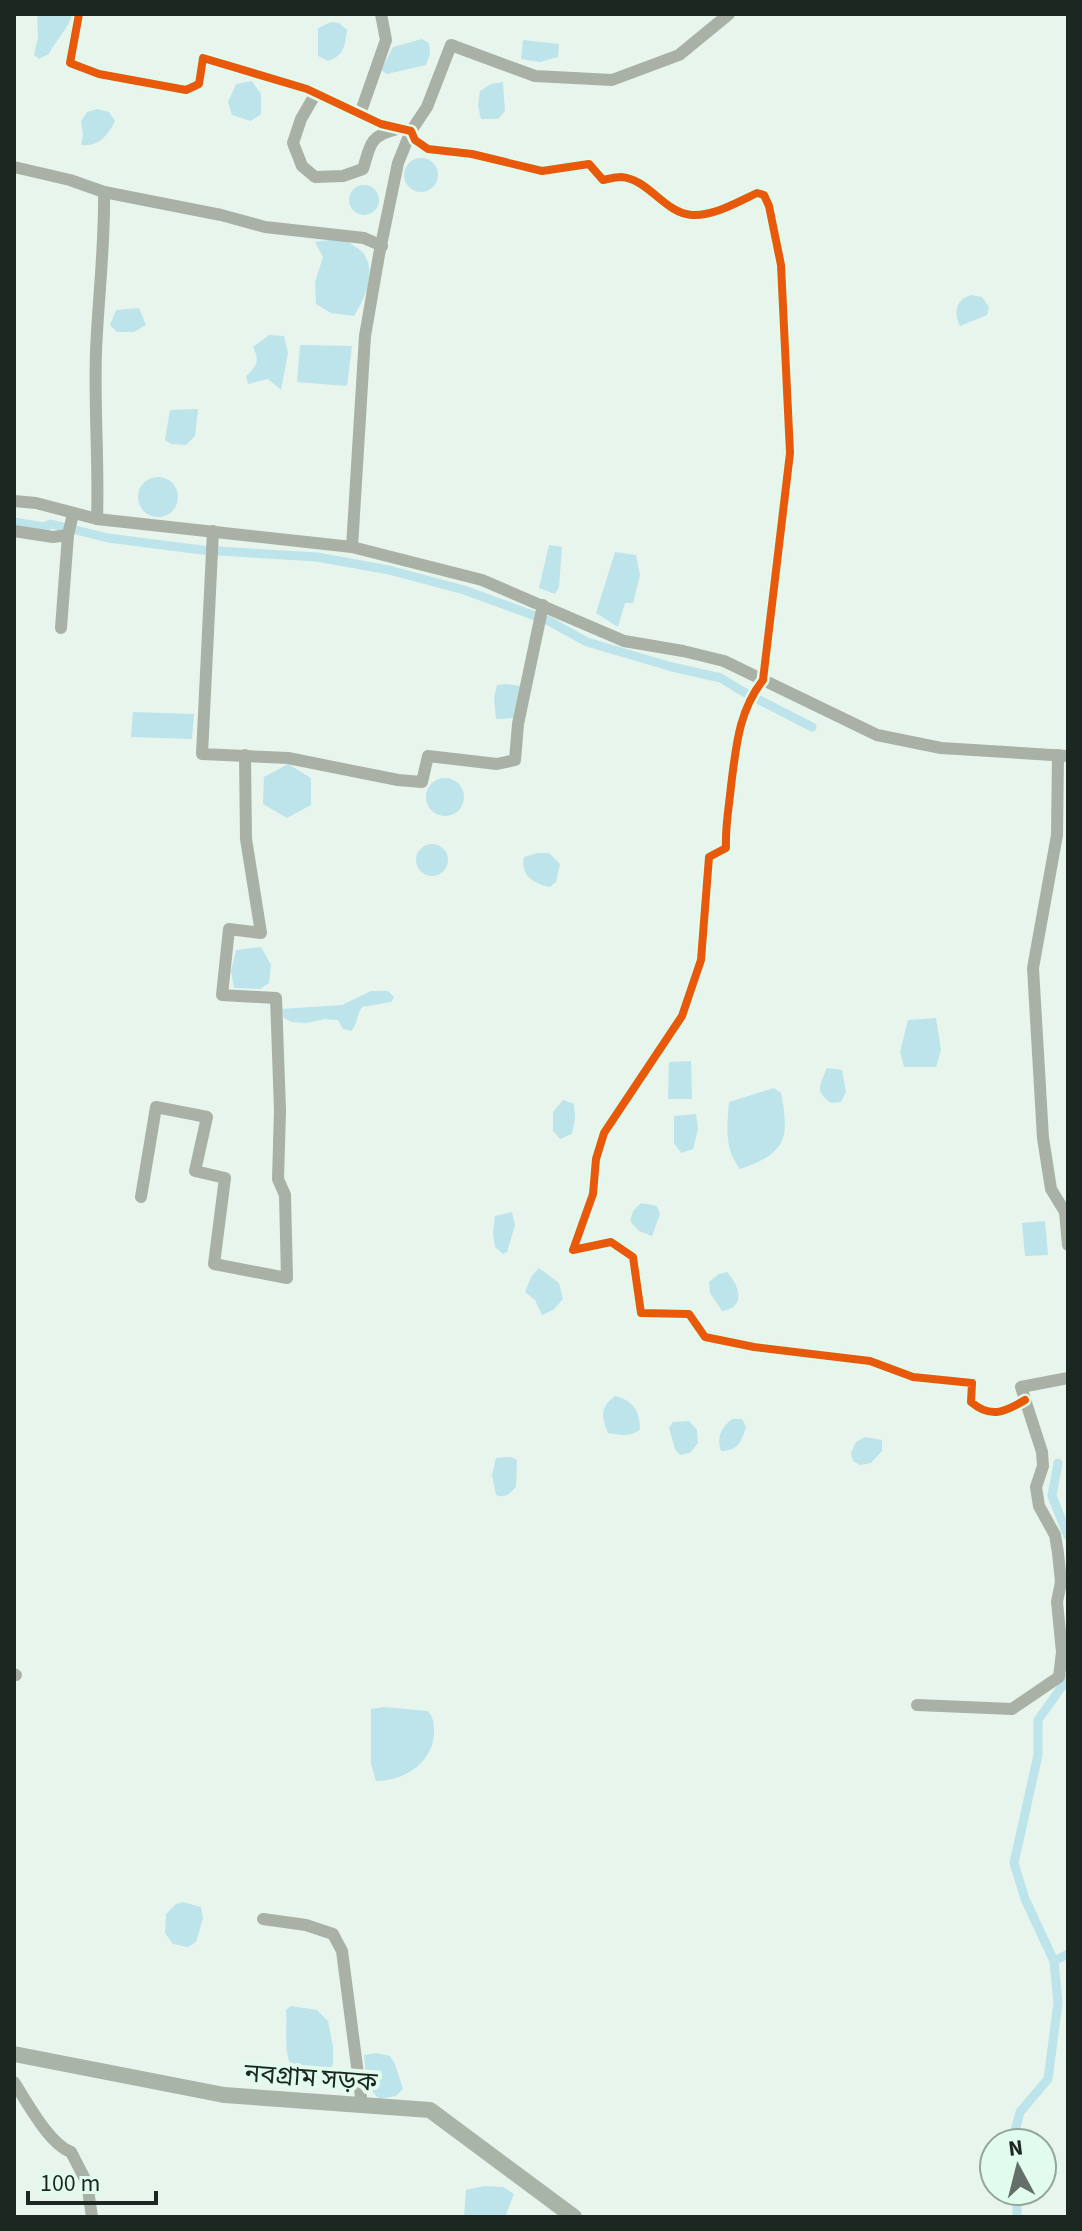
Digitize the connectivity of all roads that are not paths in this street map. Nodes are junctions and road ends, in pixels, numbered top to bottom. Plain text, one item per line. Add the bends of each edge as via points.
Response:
1 (79, 14) edge
2 (381, 14) edge
3 (729, 14) edge
4 (316, 93) junction
5 (360, 114) junction
6 (397, 129) junction
7 (411, 131) junction
8 (14, 167) edge
9 (104, 192) junction
10 (382, 246) junction
11 (14, 501) edge
12 (72, 515) junction
13 (97, 519) junction
14 (14, 531) edge
15 (213, 531) junction
16 (68, 535) junction
17 (352, 547) junction
18 (542, 608) junction
19 (61, 628) dead end
20 (763, 680) junction
21 (245, 755) junction
22 (1062, 757) edge
23 (141, 1197) dead end
24 (1068, 1245) edge
25 (1068, 1378) edge
26 (1025, 1400) junction
27 (1064, 1645) edge
28 (917, 1705) dead end
29 (263, 1919) dead end
30 (14, 2054) edge
31 (14, 2082) edge
32 (362, 2105) junction
33 (92, 2217) edge
34 (574, 2217) edge

1 - 4 street via 70,63 99,74 186,90 199,84 203,58
2 - 5 street via 386,40
3 - 7 street via 679,55 612,80 535,76 451,45 427,107
4 - 5 street
4 - 6 street via 293,143 302,166 315,177 363,169 373,139
5 - 6 street
6 - 7 street
7 - 10 street via 398,163
7 - 20 street via 428,149 542,171 589,164 603,180 623,177 689,215 764,195 781,265 790,453
8 - 9 street
9 - 10 street via 265,227 364,238
9 - 13 street via 96,357
10 - 17 street via 365,336
11 - 12 street
12 - 13 street
12 - 16 street
13 - 15 street
14 - 16 street
15 - 17 street
15 - 21 street via 202,754
16 - 19 street
17 - 18 street via 482,580
18 - 20 street via 624,641 724,661
18 - 21 street via 515,760 497,764 428,756 422,782
20 - 22 street via 877,735 941,748
20 - 26 street via 746,707 735,746 726,848 709,857 701,960 682,1016 604,1133 593,1194 573,1250 611,1242 633,1257 641,1313 689,1314 705,1337 870,1361 913,1377 972,1383 971,1402 981,1411 1005,1412
21 - 23 street via 246,839 261,933 229,929 222,995 276,998 278,1179 285,1195 287,1278 214,1264 225,1178 195,1171 207,1117 156,1107
22 - 24 street via 1057,835 1033,968 1043,1138 1051,1189 1065,1212
25 - 26 street via 1021,1387
26 - 27 street via 1042,1452 1036,1487 1039,1506 1055,1535
27 - 28 street via 1059,1677 1012,1709
29 - 32 street via 333,1934 342,1951
30 - 32 main road, নবগ্রাম সড়ক via 224,2095
31 - 33 street via 49,2133 71,2152 87,2183
32 - 34 main road, নবগ্রাম সড়ক via 430,2110

